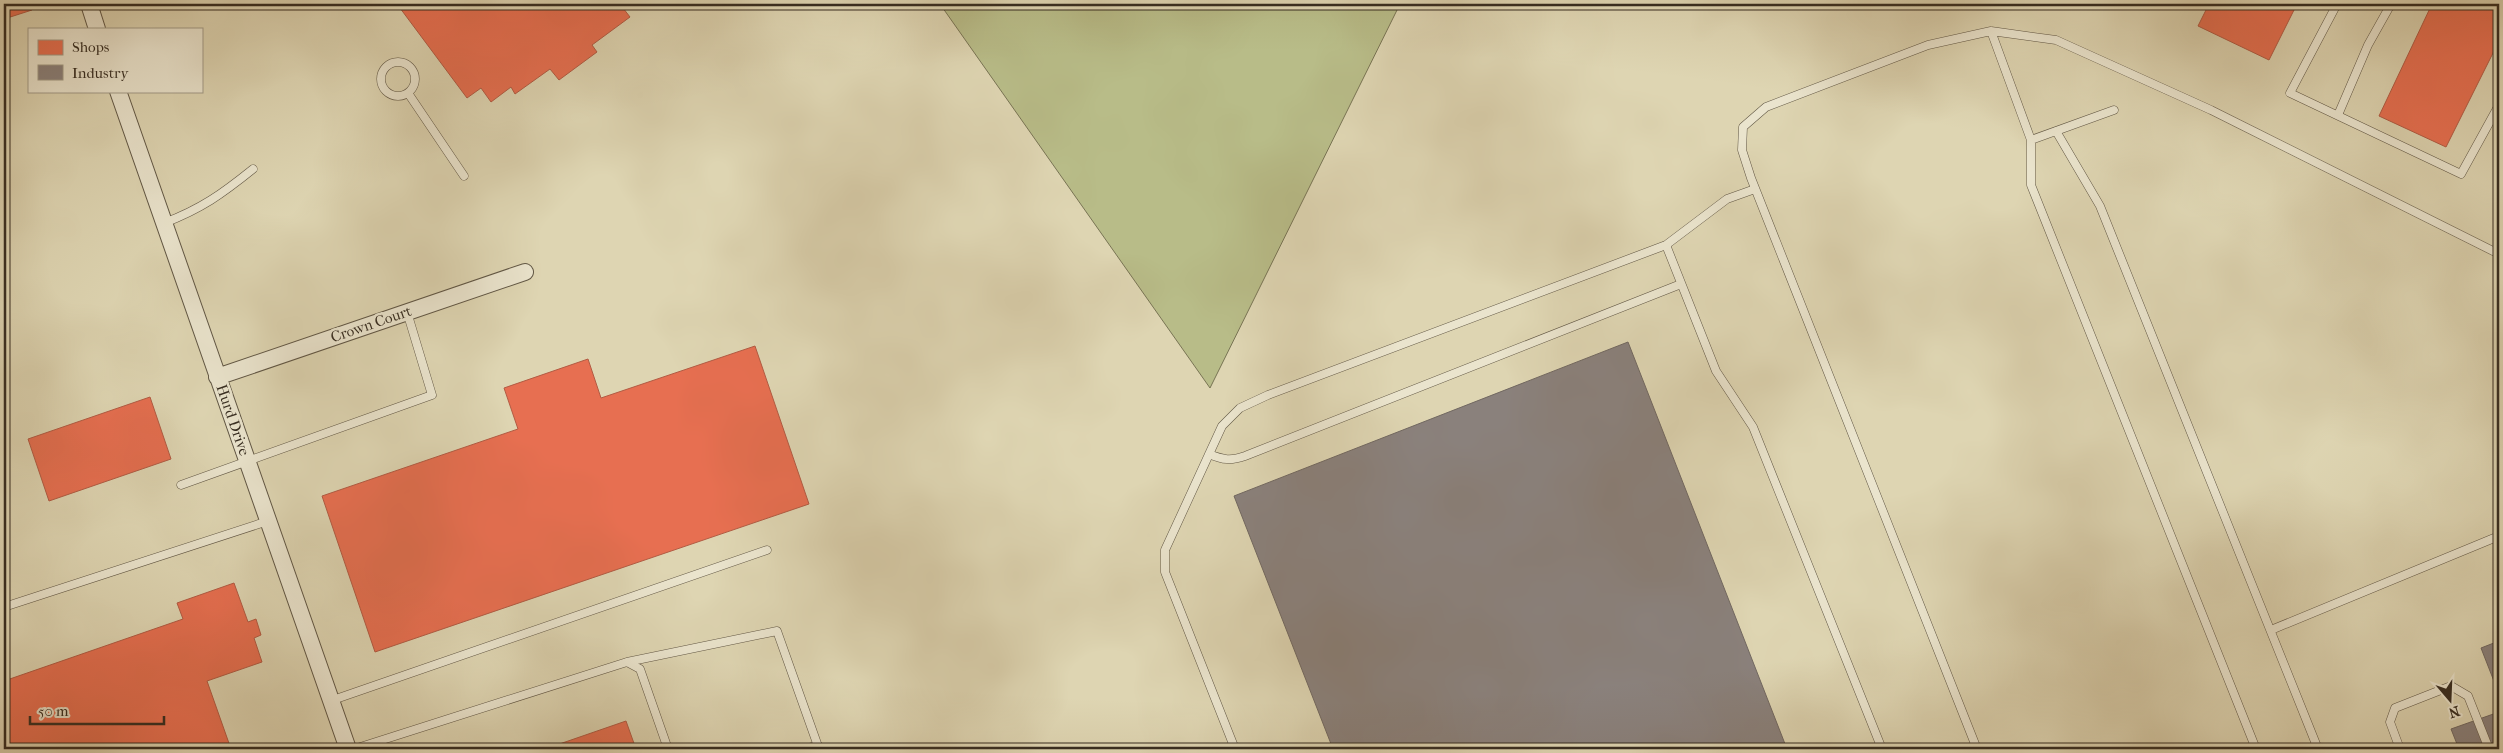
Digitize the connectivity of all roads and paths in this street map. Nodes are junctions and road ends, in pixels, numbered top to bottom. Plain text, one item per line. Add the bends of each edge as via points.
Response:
1 (89, 4) edge
2 (2337, 4) edge
3 (2391, 4) edge
4 (97, 28) edge
5 (1991, 31) junction
6 (118, 92) edge
7 (408, 93) junction
8 (2499, 105) edge
9 (2114, 110) dead end
10 (2338, 115) junction
11 (2056, 131) junction
12 (2031, 140) junction
13 (253, 169) dead end
14 (464, 176) dead end
15 (1755, 189) junction
16 (164, 223) junction
17 (1666, 245) junction
18 (2499, 254) edge
19 (525, 272) dead end
20 (1681, 284) junction
21 (407, 311) junction
22 (217, 377) junction
23 (1209, 454) junction
24 (247, 461) junction
25 (181, 485) dead end
26 (268, 520) junction
27 (2499, 536) edge
28 (767, 550) dead end
29 (4, 607) edge
30 (2270, 630) junction
31 (627, 662) junction
32 (330, 701) junction
33 (819, 747) edge
34 (348, 749) edge
35 (354, 749) edge
36 (668, 749) edge
37 (804, 749) edge
38 (1235, 749) edge
39 (1882, 749) edge
40 (1977, 749) edge
41 (2256, 749) edge
42 (2318, 749) edge
43 (2400, 749) edge
44 (2489, 749) edge

1 - 4 street
2 - 10 lane via 2290,92
3 - 10 lane via 2368,45
5 - 12 lane
5 - 15 lane via 1928,45 1766,107 1743,127 1742,150
5 - 18 lane via 2056,40 2211,110
6 - 16 street, Hurd Drive
7 - 7 lane via 395,96 382,87 381,76 387,66 404,63 413,71 415,81
7 - 14 lane
8 - 10 lane via 2461,174
9 - 11 lane
11 - 12 lane
11 - 30 lane via 2100,206
12 - 41 lane via 2032,185
13 - 16 lane via 214,200
15 - 17 lane via 1727,199
15 - 40 lane
16 - 22 street, Hurd Drive
17 - 20 lane
17 - 23 lane via 1268,395 1240,408 1222,426
19 - 21 street, Crown Court
20 - 23 lane via 1245,456 1221,460
20 - 39 lane via 1716,371 1752,427
21 - 22 street, Crown Court
21 - 24 lane via 432,395
22 - 24 street, Hurd Drive
23 - 38 lane via 1165,550 1165,572
24 - 25 lane
24 - 26 street, Hurd Drive
26 - 29 lane
26 - 32 street, Hurd Drive
27 - 30 lane
28 - 32 lane
30 - 42 lane
31 - 33 lane via 777,631
31 - 35 lane
31 - 36 lane via 640,669
32 - 34 street, Hurd Drive
33 - 37 lane
43 - 44 lane via 2390,722 2395,708 2451,686 2468,696

